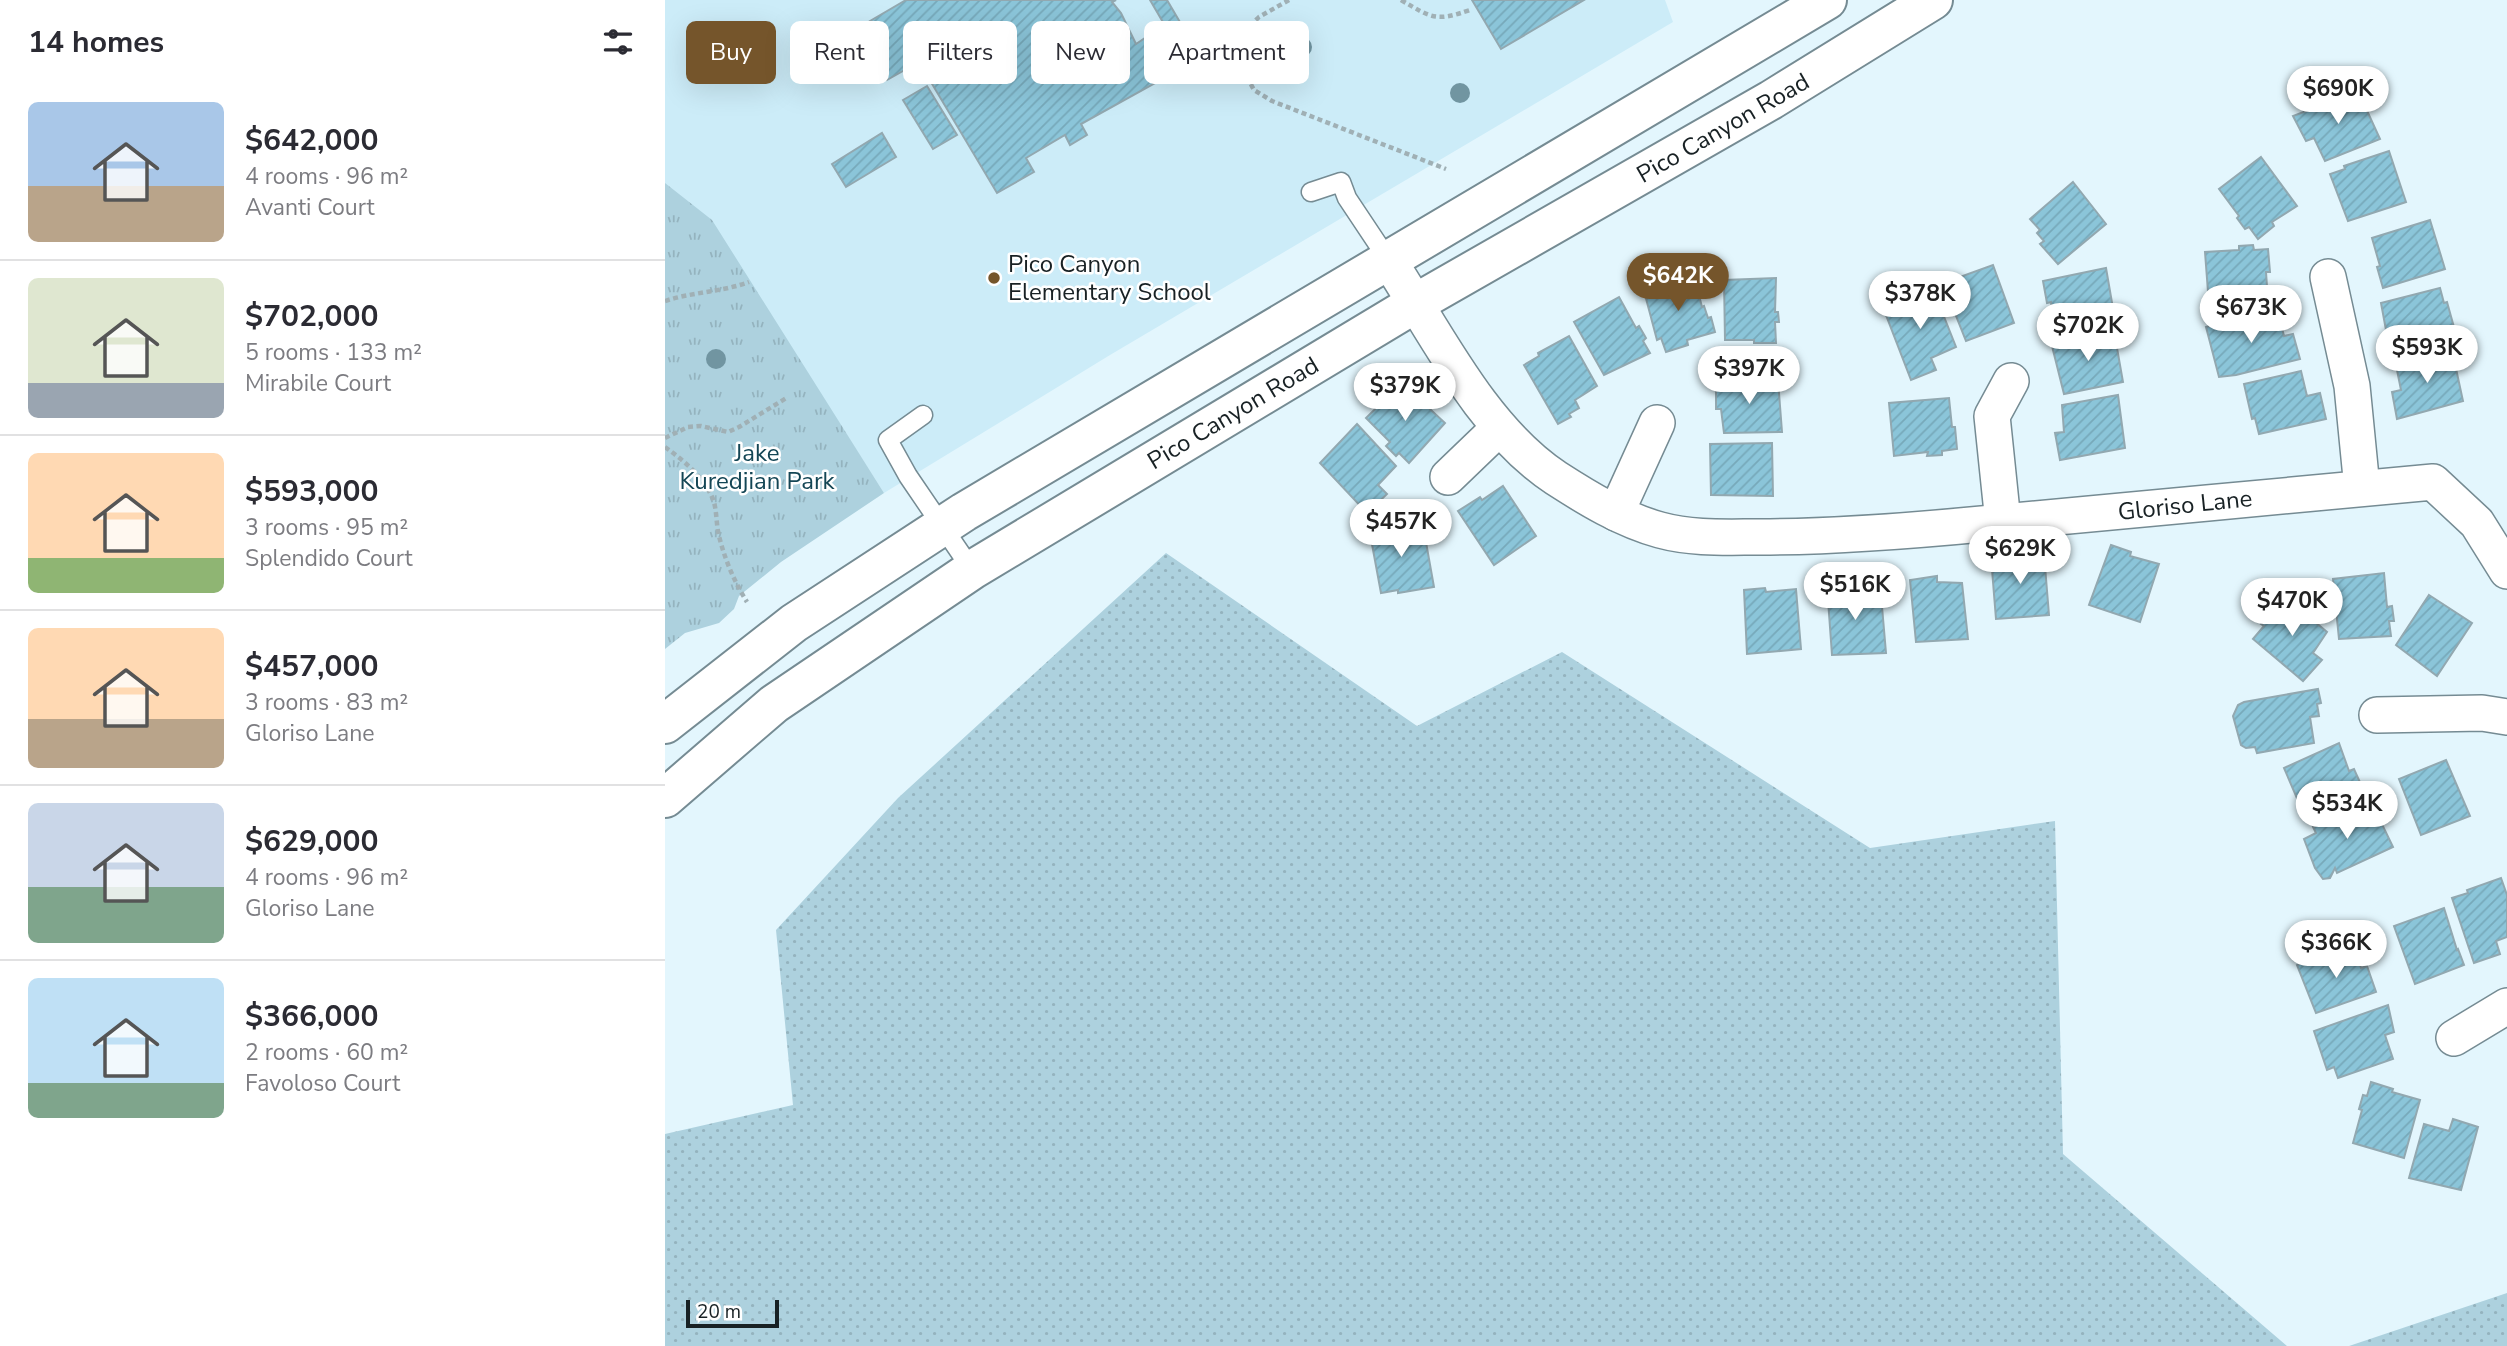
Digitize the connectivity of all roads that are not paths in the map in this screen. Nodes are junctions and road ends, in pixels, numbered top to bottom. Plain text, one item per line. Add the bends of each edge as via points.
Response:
1 (1827, 0) edge
2 (1933, 0) edge
3 (1311, 191) dead end
4 (1389, 261) junction
5 (2328, 277) dead end
6 (1416, 303) junction
7 (2011, 380) dead end
8 (923, 415) dead end
9 (1657, 423) dead end
10 (1499, 428) junction
11 (1448, 477) dead end
12 (2363, 488) junction
13 (1616, 513) junction
14 (2003, 522) junction
15 (943, 526) junction
16 (972, 570) junction
17 (2507, 571) edge
18 (2378, 715) dead end
19 (2507, 717) edge
20 (665, 724) edge
21 (665, 798) edge
22 (2507, 1006) edge
23 (2453, 1038) dead end

1 - 4 main road
2 - 6 main road, Pico Canyon Road via 1782,94
3 - 4 lane via 1341,183
4 - 6 street, Gloriso Lane
4 - 15 main road
5 - 12 street via 2351,386
6 - 10 street, Gloriso Lane
6 - 16 main road, Pico Canyon Road
7 - 14 street via 1992,416
8 - 15 lane via 888,440
9 - 13 street
10 - 11 street
10 - 13 street, Gloriso Lane via 1555,477
12 - 14 street, Gloriso Lane
12 - 17 street, Gloriso Lane via 2433,482 2477,523
13 - 14 street, Gloriso Lane via 1660,530 1703,537 1803,537
15 - 16 lane
15 - 20 main road via 767,642
16 - 21 main road, Pico Canyon Road via 775,704
18 - 19 street via 2482,713
22 - 23 street

